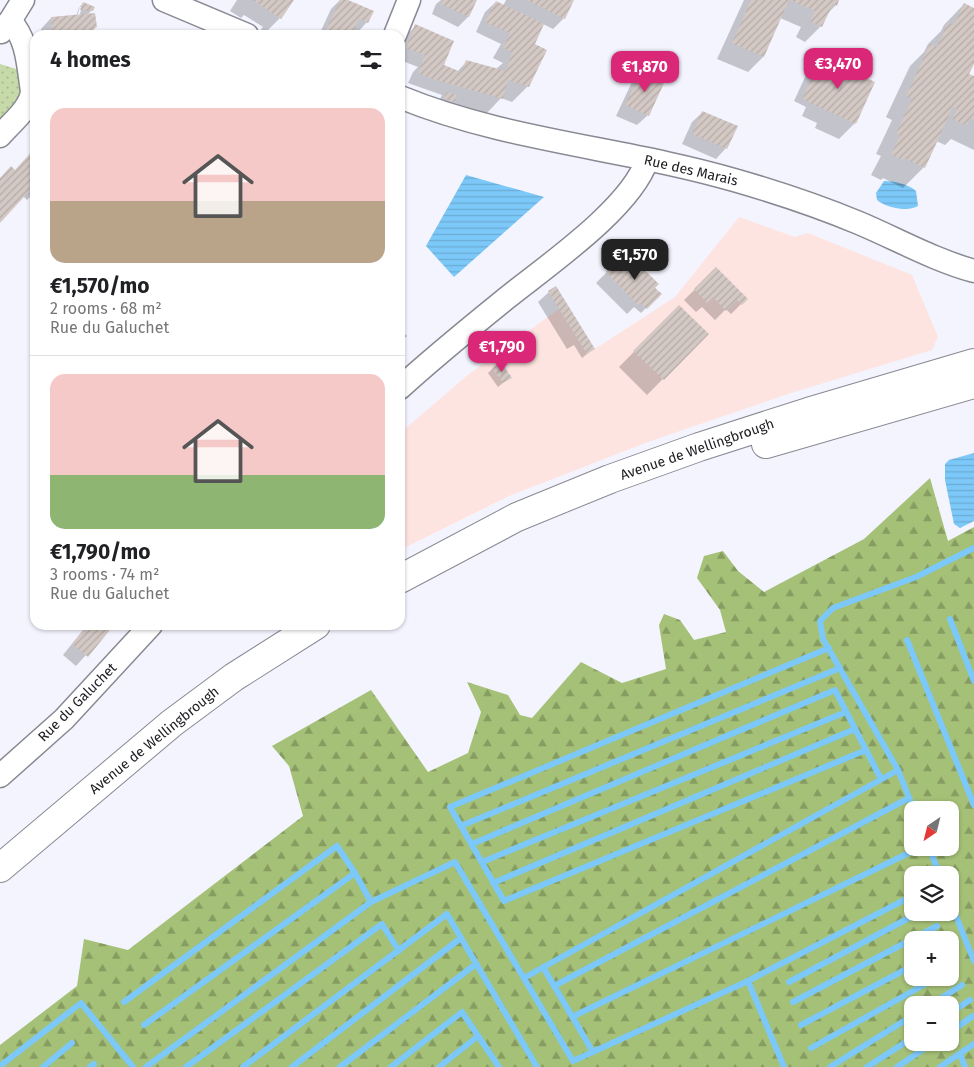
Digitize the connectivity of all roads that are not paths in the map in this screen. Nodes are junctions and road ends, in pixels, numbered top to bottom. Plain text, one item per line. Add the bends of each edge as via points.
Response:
1 (23, 0) edge
2 (164, 0) edge
3 (409, 0) edge
4 (205, 8) edge
5 (5, 27) edge
6 (239, 30) edge
7 (397, 30) edge
8 (30, 84) edge
9 (30, 99) edge
10 (405, 99) edge
11 (0, 136) edge
12 (647, 160) junction
13 (974, 271) edge
14 (974, 363) edge
15 (405, 384) edge
16 (974, 384) edge
17 (430, 563) junction
18 (405, 576) edge
19 (146, 630) edge
20 (308, 630) edge
21 (0, 776) edge
22 (0, 868) edge

1 - 5 street
2 - 4 street
3 - 7 street
4 - 6 street
5 - 8 street via 18,29
9 - 11 street
10 - 12 street, Rue des Marais via 455,118
12 - 13 street, Rue des Marais via 731,179 810,203 945,262
12 - 15 street via 635,184 599,223
14 - 17 main road, Avenue de Wellingbrough via 808,412 610,479 517,517
16 - 17 main road, Avenue de Wellingbrough via 714,459 626,488
17 - 18 main road, Avenue de Wellingbrough
19 - 21 street, Rue du Galuchet via 64,719
20 - 22 main road, Avenue de Wellingbrough via 234,676 172,723

